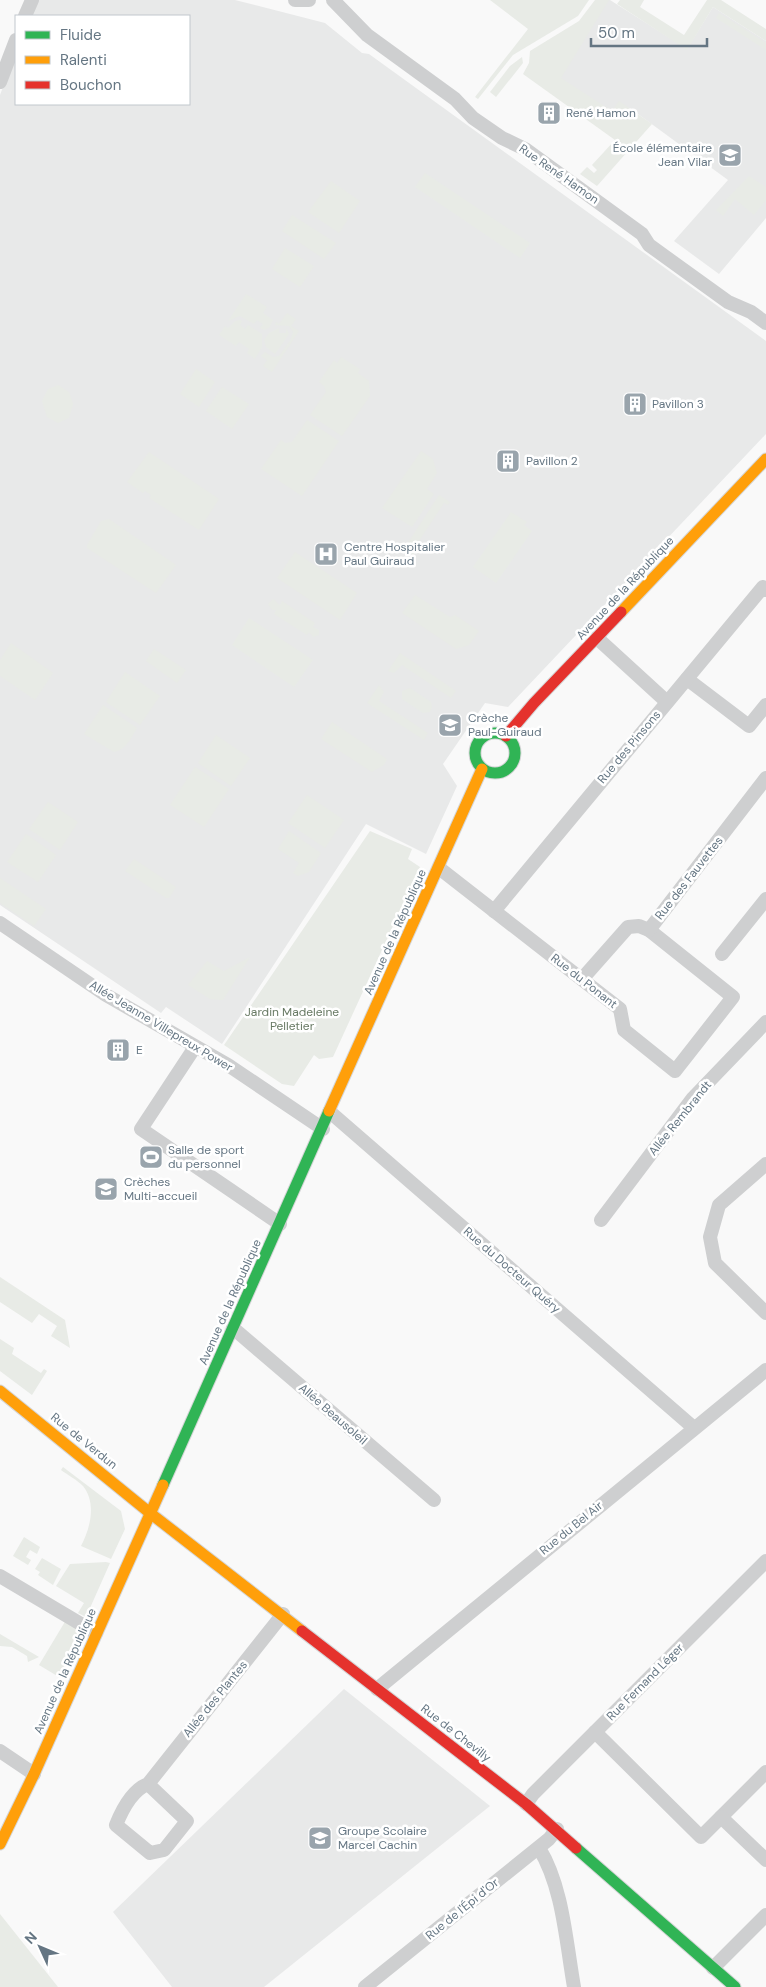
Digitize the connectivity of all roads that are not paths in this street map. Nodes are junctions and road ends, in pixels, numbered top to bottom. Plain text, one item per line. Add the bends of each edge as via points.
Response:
1 (32, 0) edge
2 (295, 0) edge
3 (309, 0) edge
4 (333, 0) edge
5 (25, 15) edge
6 (15, 43) edge
7 (0, 82) edge
8 (766, 323) edge
9 (766, 459) edge
10 (766, 590) edge
11 (597, 638) junction
12 (687, 679) junction
13 (667, 702) junction
14 (766, 705) edge
15 (506, 736) junction
16 (482, 769) junction
17 (766, 778) edge
18 (439, 868) junction
19 (766, 899) edge
20 (494, 911) junction
21 (0, 923) edge
22 (649, 930) junction
23 (722, 954) dead end
24 (582, 979) junction
25 (766, 1022) edge
26 (195, 1047) junction
27 (330, 1112) junction
28 (323, 1128) junction
29 (766, 1164) edge
30 (601, 1220) dead end
31 (280, 1224) junction
32 (766, 1313) edge
33 (233, 1328) junction
34 (766, 1370) edge
35 (0, 1391) edge
36 (694, 1428) junction
37 (434, 1500) dead end
38 (150, 1513) junction
39 (766, 1561) edge
40 (0, 1576) edge
41 (283, 1614) junction
42 (96, 1632) junction
43 (377, 1688) junction
44 (595, 1732) junction
45 (0, 1751) edge
46 (766, 1772) edge
47 (34, 1774) junction
48 (148, 1784) junction
49 (526, 1804) junction
50 (721, 1818) junction
51 (557, 1829) junction
52 (0, 1844) edge
53 (539, 1848) junction
54 (766, 1860) edge
55 (766, 1915) edge
56 (713, 1968) junction
57 (364, 1987) edge
58 (574, 1987) edge
59 (735, 1987) edge

1 - 5 street
2 - 3 street
4 - 8 street, Rue René Hamon via 367,35 456,99 473,118 525,149 642,234 650,245 728,302
6 - 7 street
9 - 11 main road, Avenue de la République
10 - 12 street, Rue des Pinsons via 763,587
11 - 13 street
11 - 15 main road, Avenue de la République
12 - 13 street, Rue des Pinsons
12 - 14 street via 749,726
13 - 20 street, Rue des Pinsons
15 - 16 main road via 494,733 479,741 475,752
15 - 16 main road via 514,746 512,765 501,773
16 - 18 main road, Avenue de la République
17 - 22 street, Rue des Fauvettes
18 - 20 street, Rue du Ponant
18 - 27 main road, Avenue de la République
19 - 23 street
20 - 24 street, Rue du Ponant
21 - 26 street, Allée Jeanne Villepreux Power via 106,994
22 - 24 street, Rue des Fauvettes via 639,926 628,927
22 - 24 street, Rue du Ponant via 733,997 675,1071 624,1030 620,1009
25 - 30 street, Allée Rembrandt via 693,1098
26 - 28 street, Allée Jeanne Villepreux Power
26 - 31 street via 141,1129
27 - 28 main road, Avenue de la République
27 - 36 street, Rue du Docteur Quéry
28 - 31 main road, Avenue de la République
29 - 32 street via 719,1205 710,1237 715,1263
31 - 33 main road, Avenue de la République
33 - 37 street, Allée Beausoleil
33 - 38 main road, Avenue de la République
34 - 36 street, Rue du Bel Air
35 - 38 main road, Rue de Verdun
36 - 43 street, Rue du Bel Air
38 - 41 main road, Rue de Chevilly
38 - 42 main road, Avenue de la République
39 - 44 street, Rue Fernand Léger
40 - 42 street
41 - 43 main road, Rue de Chevilly
41 - 48 street, Allée des Plantes
42 - 47 main road, Avenue de la République
43 - 49 main road, Rue de Chevilly
44 - 49 street, Rue Fernand Léger
44 - 50 street via 701,1837
45 - 47 street
46 - 50 street
47 - 52 main road, Avenue de la République
48 - 48 street, Allée des Plantes via 187,1821 164,1850 150,1853 116,1825 122,1810 142,1786
49 - 51 main road, Rue de Chevilly
50 - 54 street
51 - 53 street, Rue de l'Épi d'Or
51 - 56 main road, Rue de Chevilly
53 - 57 street, Rue de l'Épi d'Or
53 - 58 street via 548,1863 557,1898
55 - 56 street
56 - 59 main road, Rue de Chevilly

